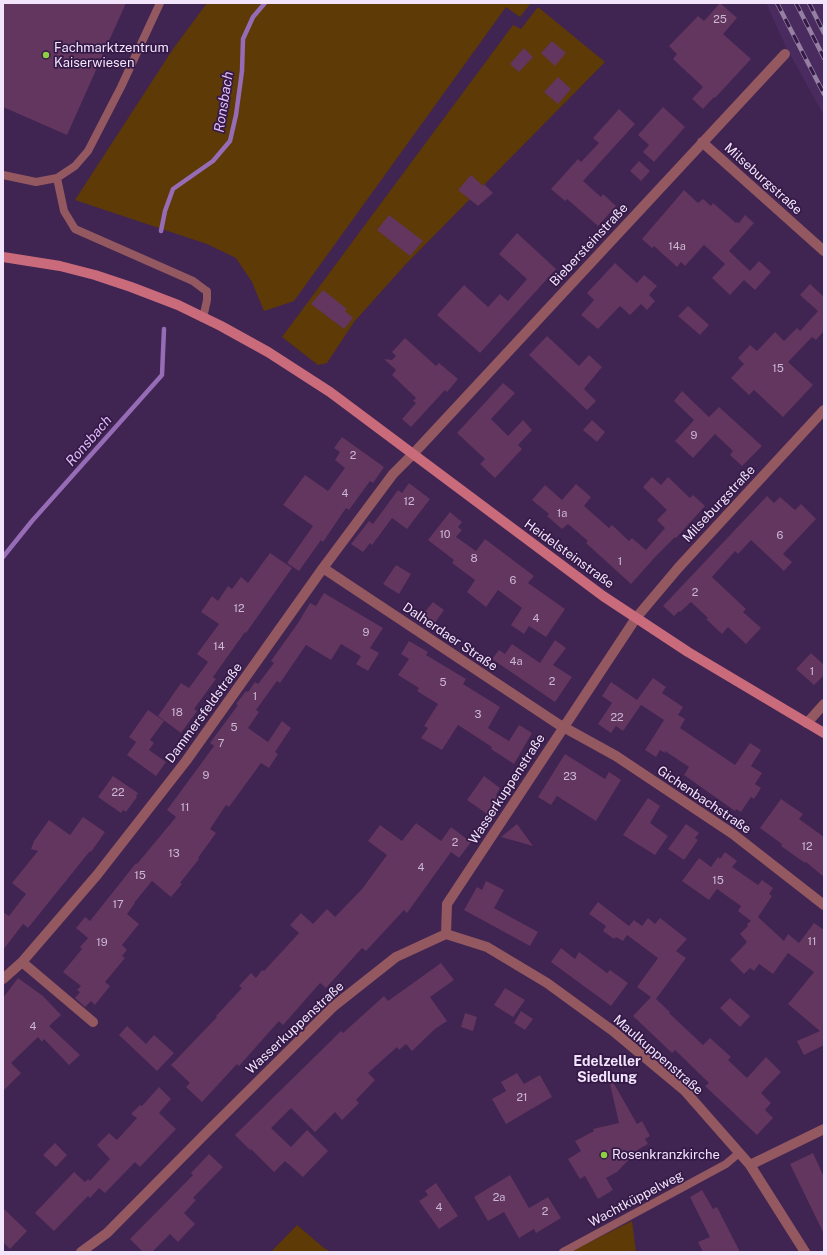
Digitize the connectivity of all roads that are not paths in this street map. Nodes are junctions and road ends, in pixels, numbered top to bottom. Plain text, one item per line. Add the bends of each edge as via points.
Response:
1 (160, 3) edge
2 (785, 54) dead end
3 (702, 142) junction
4 (3, 175) edge
5 (57, 178) junction
6 (824, 251) edge
7 (3, 257) edge
8 (203, 318) junction
9 (824, 410) edge
10 (414, 453) junction
11 (323, 568) junction
12 (636, 618) junction
13 (824, 704) edge
14 (807, 723) junction
15 (563, 727) junction
16 (824, 733) edge
17 (824, 905) edge
18 (446, 934) junction
19 (22, 962) junction
20 (3, 979) edge
21 (93, 1022) dead end
22 (824, 1129) edge
23 (739, 1153) junction
24 (750, 1165) junction
25 (81, 1252) edge
26 (563, 1252) edge
27 (805, 1252) edge

1 - 5 lane via 88,151 75,166
2 - 3 street, Biebersteinstraße
3 - 6 street, Milseburgstraße
3 - 10 street, Biebersteinstraße
4 - 5 lane via 36,182
5 - 8 lane via 64,211 75,229 193,281 207,294
7 - 8 main road, Heidelsteinstraße via 60,266 95,275 178,305
8 - 10 main road, Heidelsteinstraße via 310,379
9 - 12 street, Milseburgstraße via 679,567
10 - 11 street, Dammersfeldstraße via 393,474
10 - 12 main road, Heidelsteinstraße via 466,495
11 - 15 street, Dalherdaer Straße
11 - 19 street, Dammersfeldstraße via 186,761 97,875
12 - 14 main road, Heidelsteinstraße via 694,656
12 - 15 street, Wasserkuppenstraße
13 - 14 street
14 - 16 main road, Heidelsteinstraße
15 - 17 street, Gichenbachstraße via 616,756 733,834
15 - 18 street, Wasserkuppenstraße via 447,904
18 - 23 street, Maulkuppenstraße via 487,946 547,983 607,1027 685,1092
18 - 25 street, Wasserkuppenstraße via 396,957 334,1006 107,1233
19 - 20 street, Dammersfeldstraße
19 - 21 street
22 - 24 street
23 - 24 street, Maulkuppenstraße
23 - 26 lane, Wachtküppelweg via 726,1164
24 - 27 street, Maulkuppenstraße

